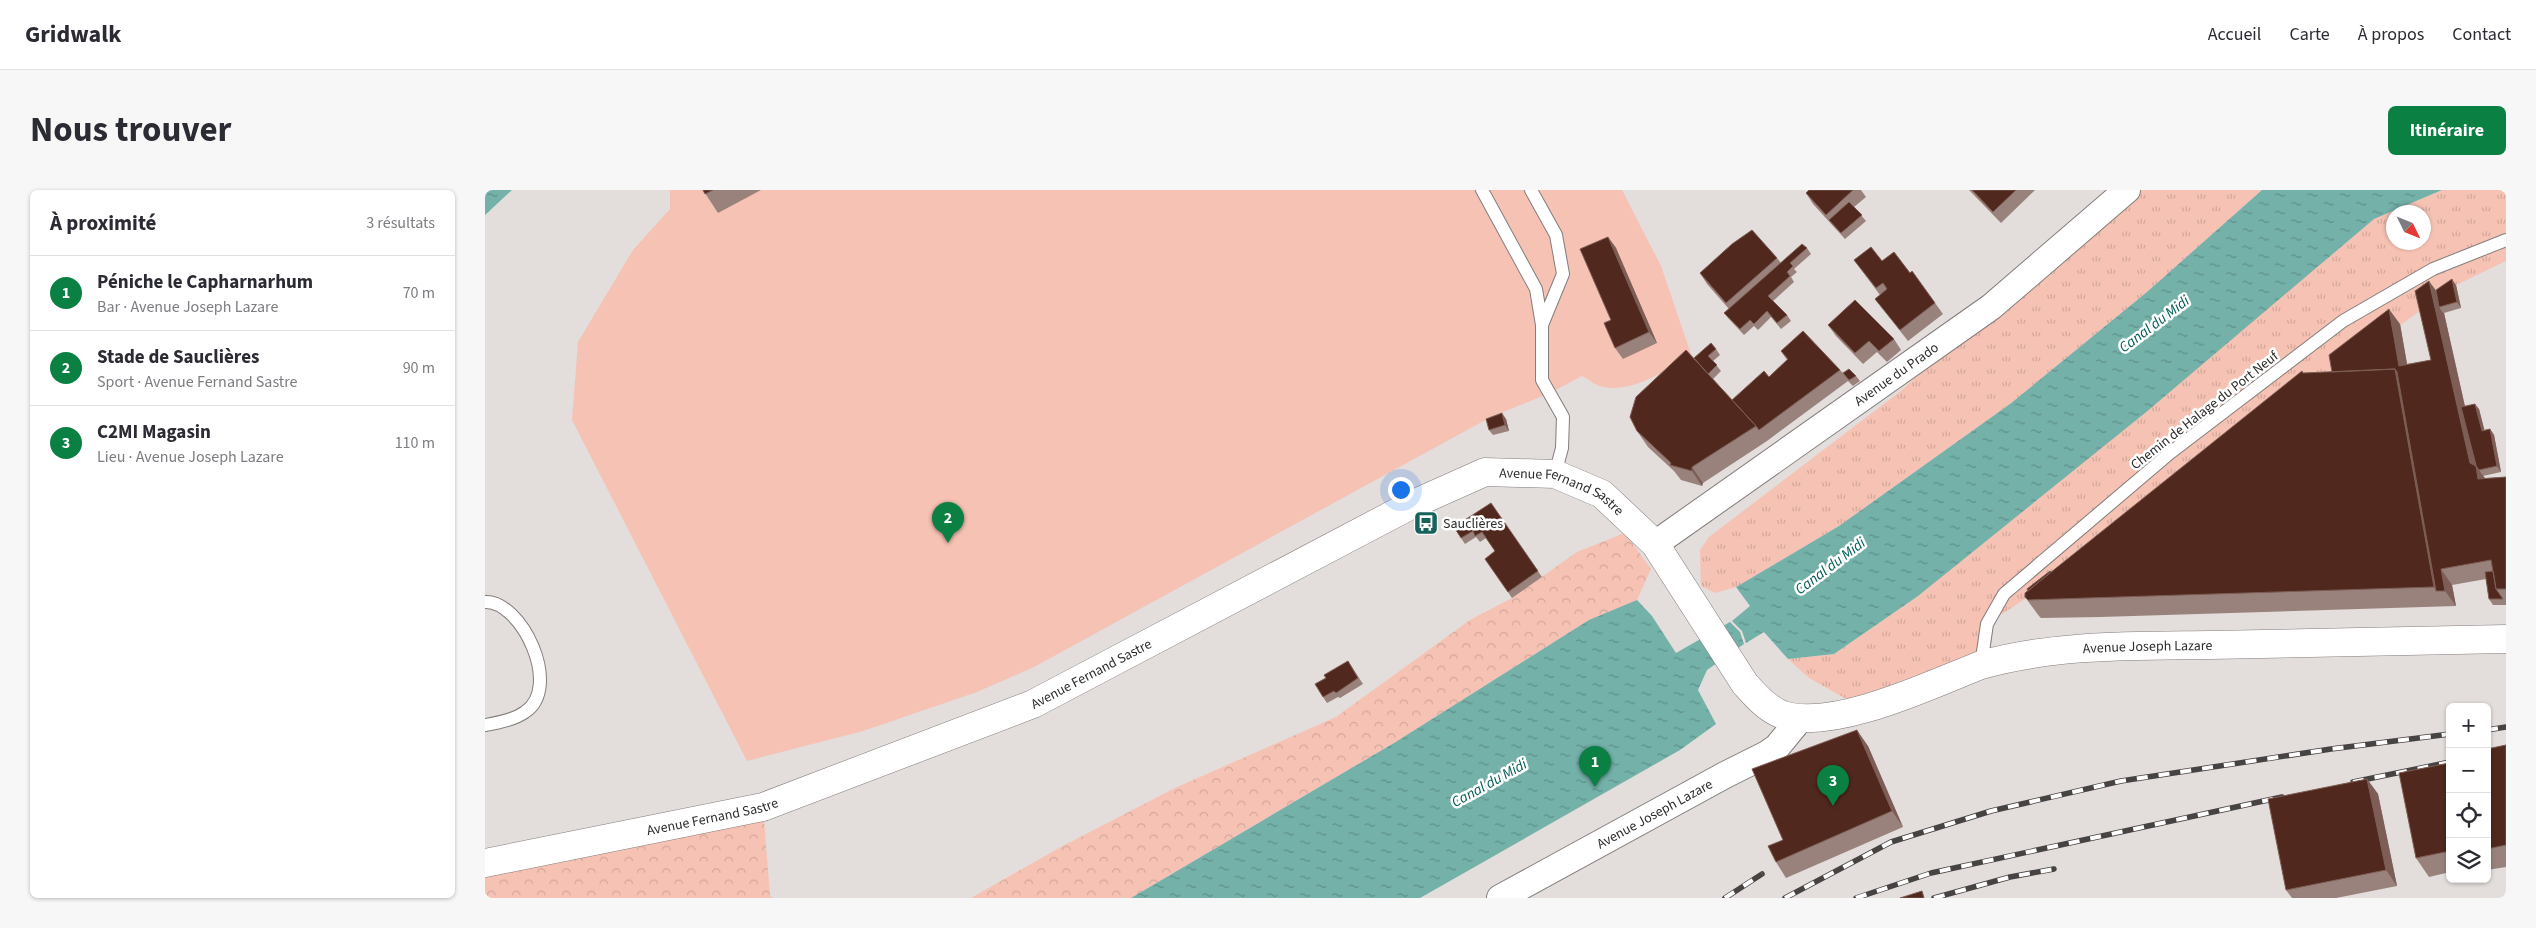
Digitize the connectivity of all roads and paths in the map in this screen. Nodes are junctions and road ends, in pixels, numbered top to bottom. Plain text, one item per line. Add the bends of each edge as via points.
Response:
1 (1482, 190) edge
2 (1531, 190) edge
3 (2127, 190) edge
4 (2506, 240) edge
5 (1542, 325) junction
6 (1555, 474) junction
7 (1655, 544) junction
8 (1675, 573) joint
9 (485, 602) edge
10 (2506, 639) edge
11 (1981, 665) junction
12 (1800, 719) junction
13 (485, 725) edge
14 (485, 863) edge
15 (1500, 898) edge

1 - 5 lane via 1535,289
2 - 5 lane via 1556,235 1563,274
3 - 7 street, Avenue du Prado via 1991,307
4 - 11 lane, Chemin de Halage du Port Neuf via 2433,269 2343,321 2169,453 2004,594 1987,624
5 - 6 lane via 1542,380 1563,417 1562,448
6 - 7 main road, Avenue Fernand Sastre via 1601,494
6 - 14 main road, Avenue Fernand Sastre via 1485,472 1419,501 1033,704 763,807
7 - 8 main road, Avenue Fernand Sastre
8 - 12 main road, Avenue Joseph Lazare via 1745,684 1761,702 1781,714
9 - 13 lane via 511,614 516,620 537,655 541,675 538,695 526,712
10 - 11 main road, Avenue Joseph Lazare via 2130,646 2059,650
11 - 12 main road, Avenue Joseph Lazare via 1866,710
12 - 15 street, Avenue Joseph Lazare via 1777,748 1767,754

